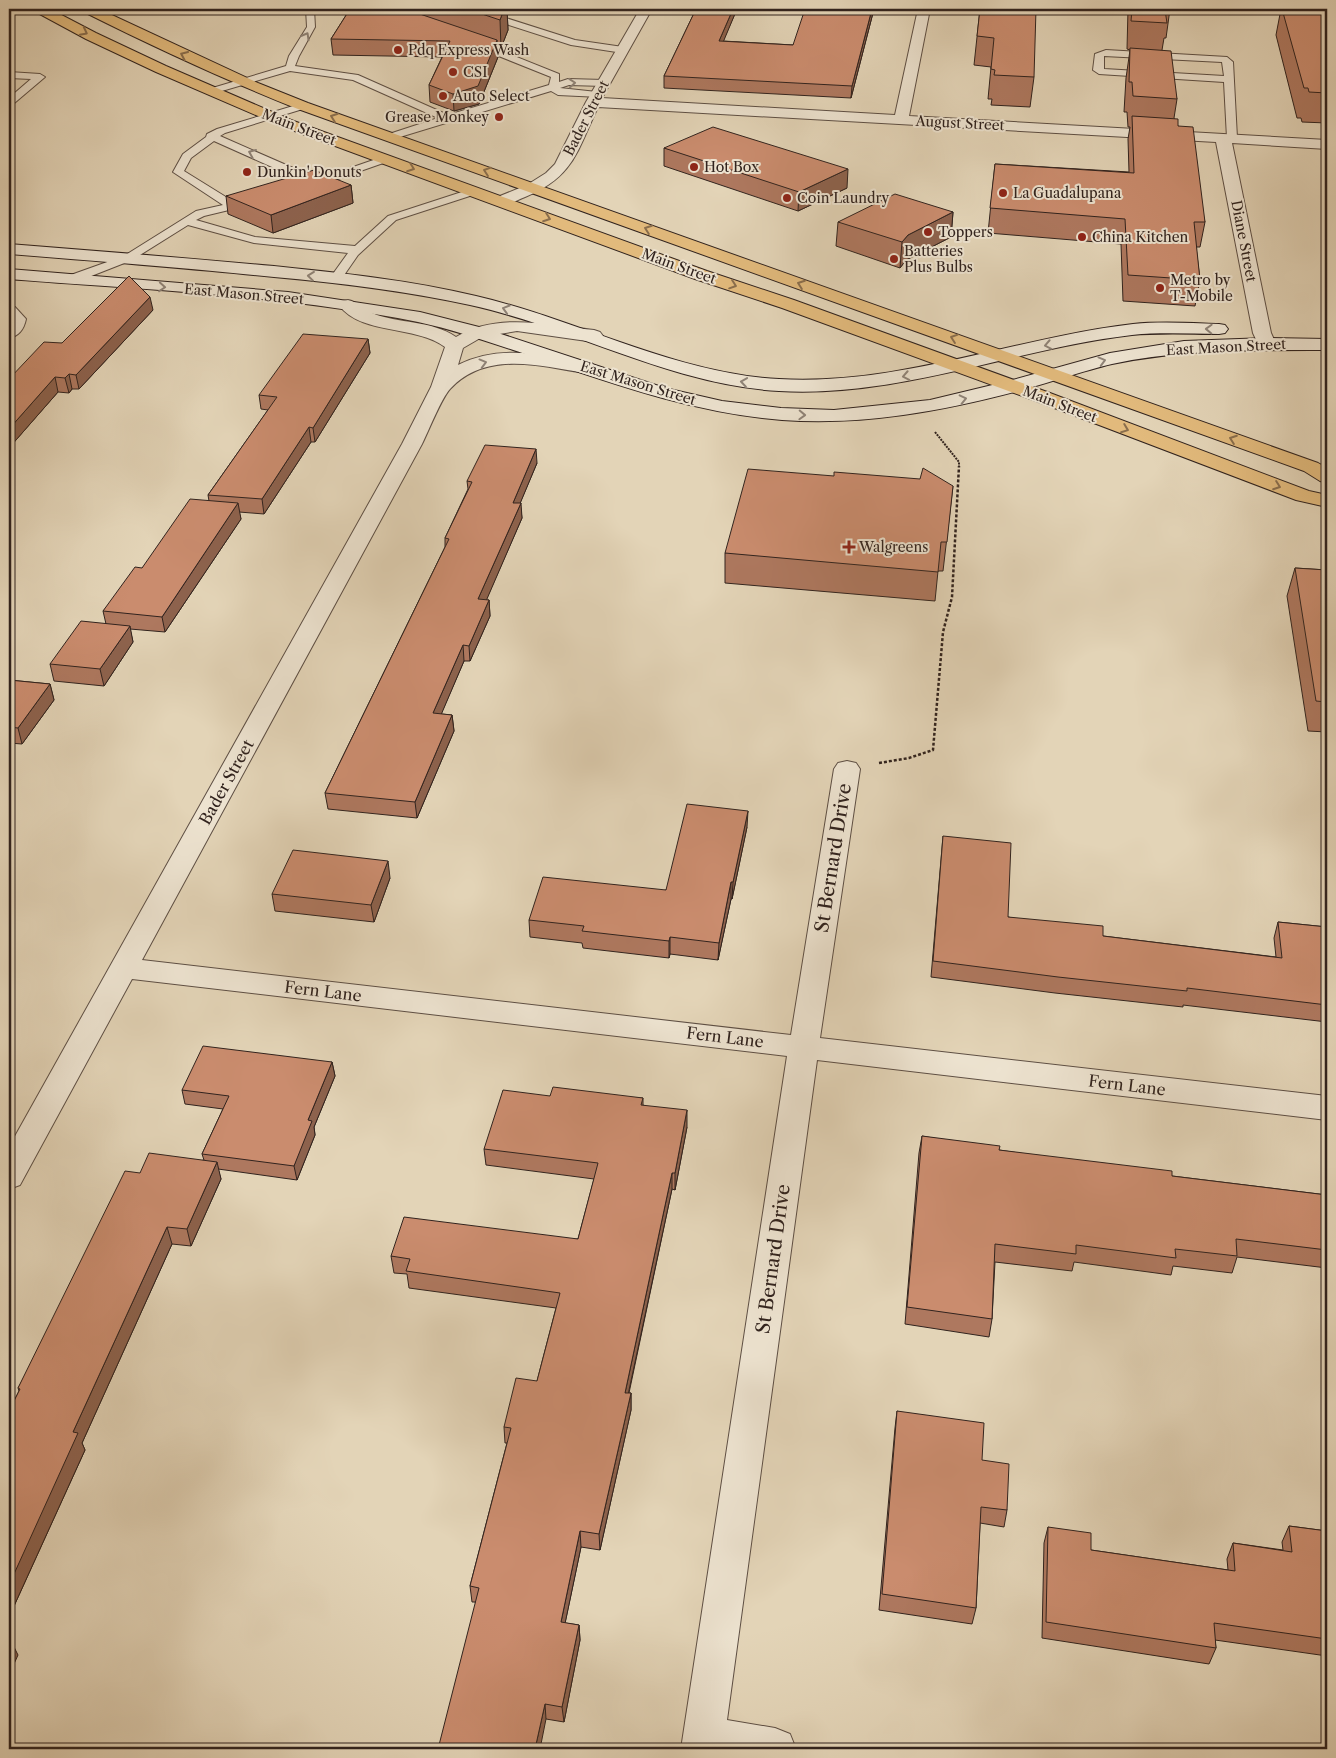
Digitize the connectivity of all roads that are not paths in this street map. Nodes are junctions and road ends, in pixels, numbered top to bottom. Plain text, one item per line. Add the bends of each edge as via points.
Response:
1 (41, 9) edge
2 (89, 9) edge
3 (646, 9) edge
4 (924, 9) edge
5 (310, 11) edge
6 (478, 12) edge
7 (461, 39) edge
8 (623, 50) junction
9 (290, 68) junction
10 (9, 75) edge
11 (1229, 79) junction
12 (243, 82) junction
13 (553, 87) junction
14 (212, 91) junction
15 (598, 93) junction
16 (9, 103) edge
17 (303, 106) junction
18 (268, 116) junction
19 (447, 118) junction
20 (901, 120) junction
21 (211, 136) junction
22 (390, 137) junction
23 (1228, 138) junction
24 (1327, 144) edge
25 (385, 159) junction
26 (533, 188) junction
27 (475, 191) junction
28 (218, 196) junction
29 (262, 196) junction
30 (501, 201) junction
31 (233, 206) junction
32 (186, 221) junction
33 (9, 249) edge
34 (357, 250) junction
35 (128, 258) junction
36 (9, 274) edge
37 (336, 278) junction
38 (72, 279) junction
39 (348, 305) junction
40 (9, 311) edge
41 (477, 332) junction
42 (9, 333) edge
43 (594, 336) junction
44 (1264, 338) junction
45 (1327, 341) edge
46 (455, 344) junction
47 (1327, 345) edge
48 (1000, 354) junction
49 (954, 365) junction
50 (585, 367) junction
51 (1055, 374) junction
52 (1014, 386) junction
53 (441, 387) junction
54 (1327, 477) edge
55 (1327, 500) edge
56 (847, 769) road end
57 (123, 968) junction
58 (804, 1046) junction
59 (1327, 1108) edge
60 (9, 1176) edge
61 (703, 1743) edge
62 (775, 1749) edge

1 -> 14 main road, Main Street via 91,36
12 -> 2 main road, Main Street
3 - 8 street, Bader Street
4 - 20 street
9 -> 5 lane via 311,27
6 - 8 lane via 574,43
7 - 13 lane via 556,76
8 - 15 street, Bader Street
9 - 12 lane
9 - 19 lane via 355,77
10 - 16 lane via 40,77
11 - 11 lane via 1228,62 1224,59 1100,54 1098,70 1102,72
11 - 23 lane
12 - 14 lane
12 - 17 main road, Main Street
13 - 15 lane via 568,82
13 - 19 lane
14 - 18 main road, Main Street
15 - 20 street, August Street
15 - 26 street, Bader Street via 562,166
17 - 18 lane
22 -> 17 main road, Main Street
18 - 21 lane
18 - 25 main road, Main Street
19 - 22 lane
20 - 23 street, August Street
21 - 28 lane via 187,156 178,172
29 -> 21 lane via 295,182 296,173
26 -> 22 main road, Main Street
23 - 24 street, August Street
23 - 44 street, Diane Street
25 -> 27 main road, Main Street
25 - 29 lane
26 - 30 street, Bader Street
48 -> 26 main road, Main Street
27 - 30 main road, Main Street
27 - 34 lane via 392,218
28 - 29 lane
28 - 31 lane
29 - 31 lane
30 -> 49 main road, Main Street
31 - 32 lane via 200,213
32 - 34 lane via 254,240
32 - 35 lane
33 - 35 street, East Mason Street
34 - 37 lane
37 -> 35 street, East Mason Street
35 - 38 lane
36 - 38 street, East Mason Street
43 -> 37 street, East Mason Street via 500,306
38 -> 39 street, East Mason Street
39 - 41 street, East Mason Street via 420,317
39 - 46 street via 365,317 430,332
40 - 42 street via 17,319
41 - 43 street via 516,326
41 - 46 street
41 - 50 street, East Mason Street
49 -> 43 street, East Mason Street via 877,381 844,384 748,382 687,370
44 - 45 street, East Mason Street
44 - 47 street, East Mason Street
44 -> 48 street, East Mason Street via 1195,328 1140,330
51 -> 44 street, East Mason Street via 1155,351
46 - 53 street, Bader Street
48 - 49 street, East Mason Street
48 - 51 main road, Main Street
49 - 52 main road, Main Street
50 -> 52 street, East Mason Street via 681,398 722,407 799,415 901,411
53 -> 50 street, Bader Street via 467,368 484,361 514,357
51 - 52 street, East Mason Street
54 -> 51 main road, Main Street via 1311,468
52 -> 55 main road, Main Street via 1303,496
53 - 57 street, Bader Street
56 - 58 street, St Bernard Drive
57 - 58 street, Fern Lane
57 - 60 street, Bader Street
58 - 59 street, Fern Lane
58 - 61 street, St Bernard Drive
61 - 62 street

